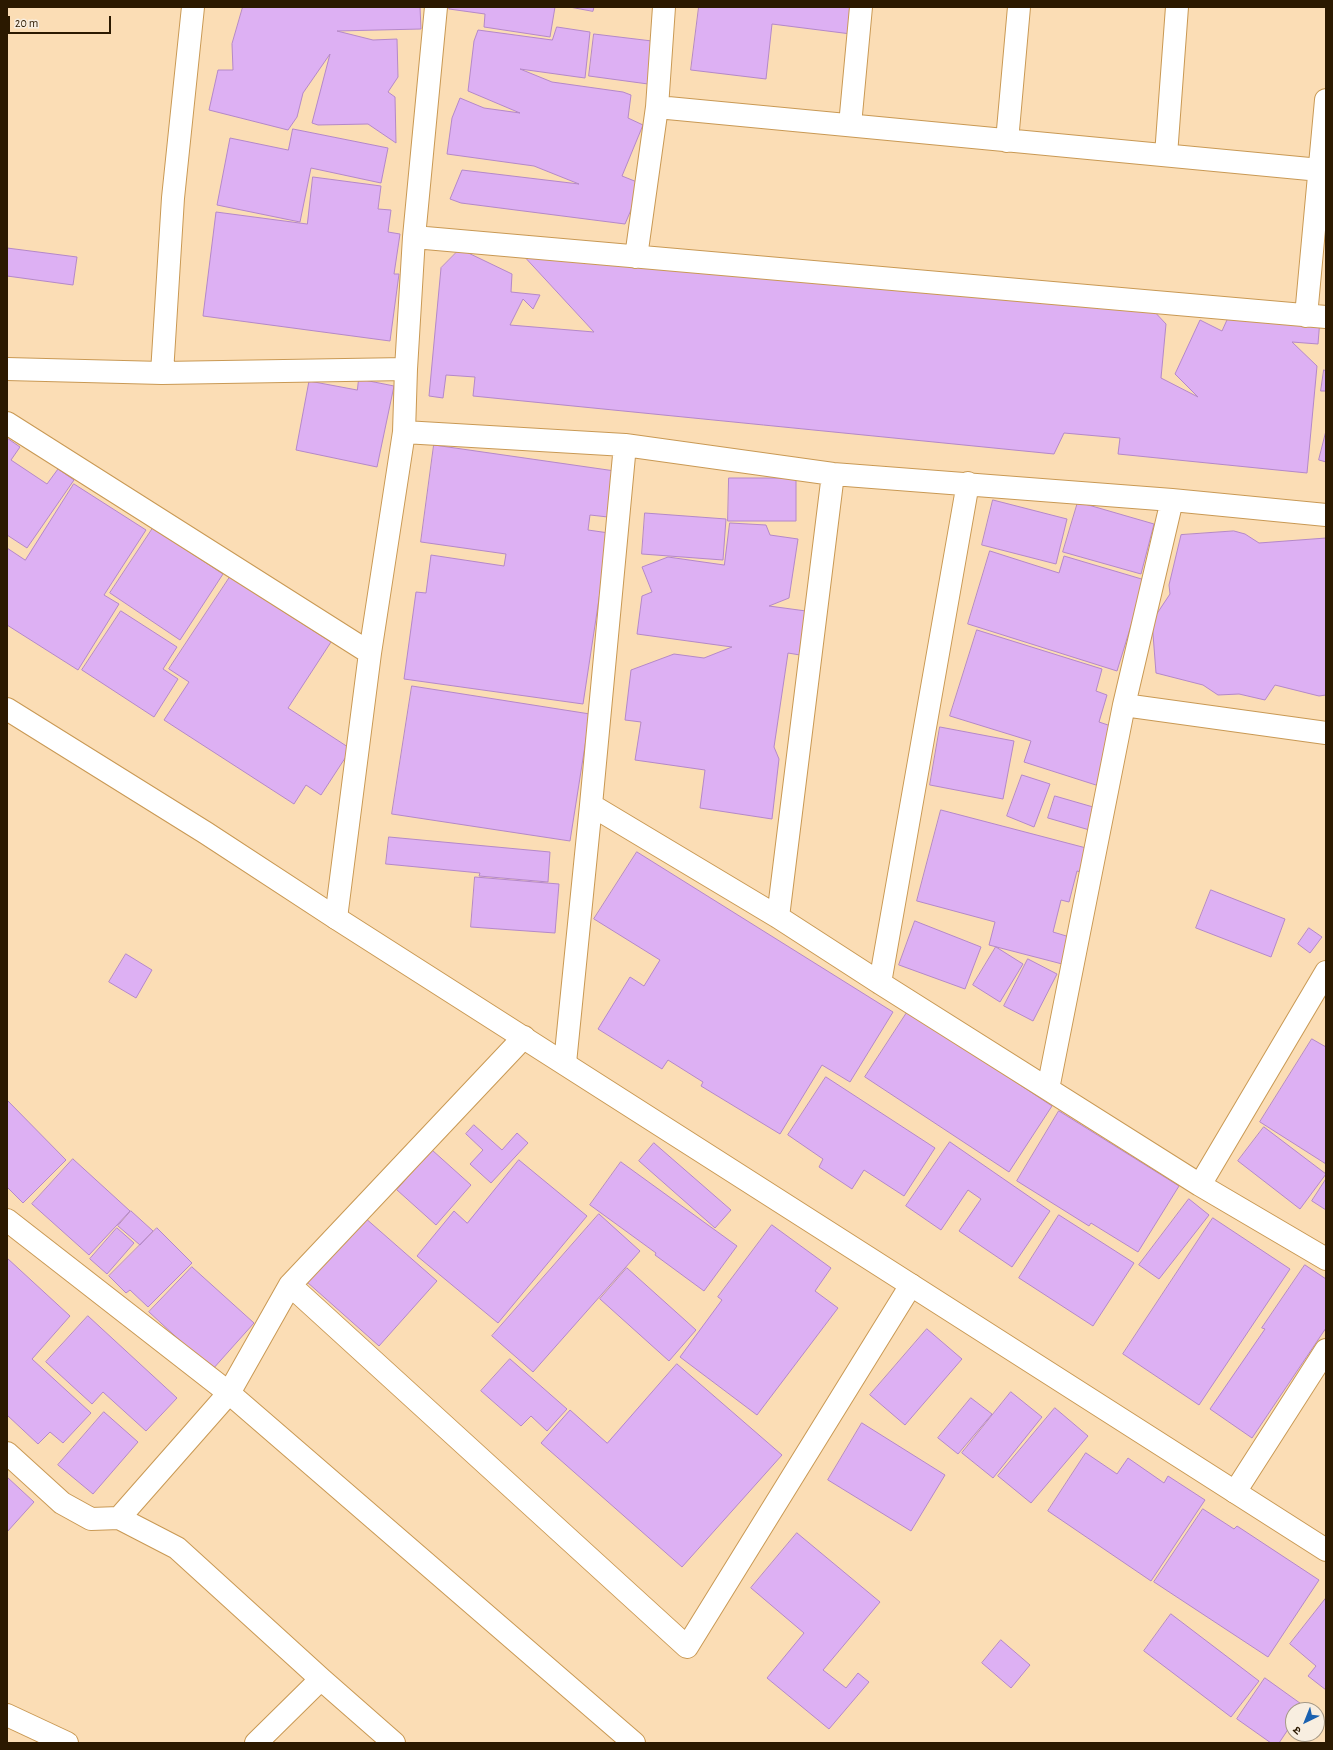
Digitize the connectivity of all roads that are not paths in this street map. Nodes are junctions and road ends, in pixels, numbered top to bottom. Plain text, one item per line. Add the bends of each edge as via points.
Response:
1 (193, 7) edge
2 (436, 7) edge
3 (664, 7) edge
4 (861, 7) edge
5 (1019, 7) edge
6 (1177, 7) edge
7 (1326, 100) edge
8 (657, 107) junction
9 (850, 125) junction
10 (1007, 140) junction
11 (1166, 155) junction
12 (1320, 170) junction
13 (414, 237) junction
14 (636, 256) junction
15 (1316, 317) edge
16 (7, 369) edge
17 (406, 369) junction
18 (162, 374) junction
19 (7, 423) edge
20 (404, 432) junction
21 (625, 445) junction
22 (833, 474) junction
23 (968, 484) junction
24 (1172, 500) junction
25 (1326, 515) edge
26 (370, 653) junction
27 (1124, 705) junction
28 (7, 709) edge
29 (1326, 733) edge
30 (591, 805) junction
31 (778, 917) junction
32 (336, 918) junction
33 (1326, 972) edge
34 (880, 983) junction
35 (524, 1037) junction
36 (565, 1063) junction
37 (1048, 1088) junction
38 (1200, 1184) junction
39 (7, 1220) edge
40 (1326, 1259) edge
41 (290, 1285) junction
42 (910, 1285) junction
43 (1326, 1350) edge
44 (229, 1393) junction
45 (7, 1453) edge
46 (1235, 1492) junction
47 (119, 1518) junction
48 (1326, 1550) edge
49 (321, 1679) junction
50 (7, 1715) edge
51 (67, 1743) edge
52 (256, 1743) edge
53 (394, 1743) edge
54 (634, 1743) edge

1 - 18 street via 173,198
2 - 13 street
3 - 8 street
4 - 9 street
5 - 10 street
6 - 11 street
7 - 12 street
8 - 9 street
8 - 14 street
9 - 10 street
10 - 11 street
11 - 12 street
12 - 15 street
13 - 14 street
13 - 17 street
14 - 15 street
16 - 18 street
17 - 18 street
17 - 20 street
19 - 26 street
20 - 21 street
20 - 26 street
21 - 22 street
21 - 30 street
22 - 23 street
22 - 31 street
23 - 24 street
23 - 34 street
24 - 25 street
24 - 27 street
26 - 32 street
27 - 29 street
27 - 37 street
28 - 32 street via 206,833
30 - 31 street
30 - 36 street
31 - 34 street
32 - 35 street
33 - 38 street
34 - 37 street
35 - 36 street
35 - 41 street
36 - 42 street
37 - 38 street
38 - 40 street
39 - 44 street
41 - 42 street via 687,1648
41 - 44 street
42 - 46 street
43 - 46 street
44 - 47 street
44 - 54 street
45 - 47 street via 62,1503 91,1519
46 - 48 street
47 - 49 street via 177,1548
49 - 52 street
49 - 53 street
50 - 51 street

